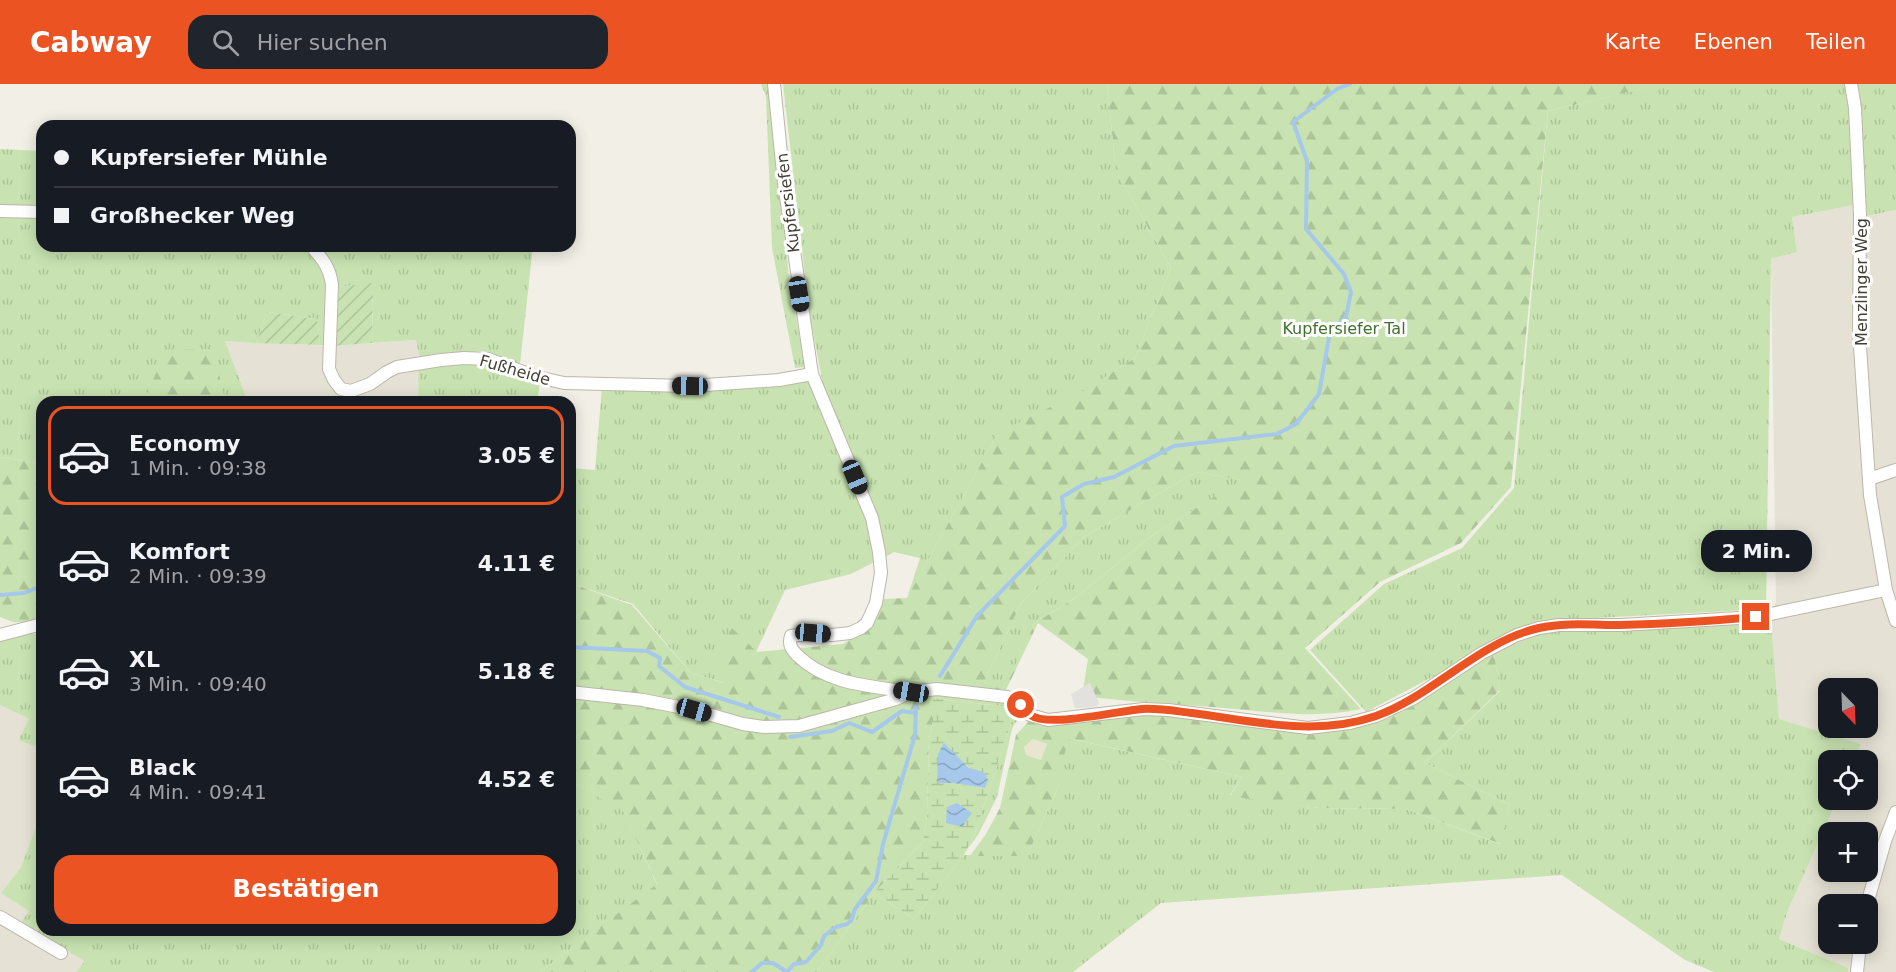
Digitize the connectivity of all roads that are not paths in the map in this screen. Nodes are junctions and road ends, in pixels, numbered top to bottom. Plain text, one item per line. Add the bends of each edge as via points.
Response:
1 (774, 84) edge
2 (1851, 84) edge
3 (0, 211) edge
4 (36, 212) edge
5 (317, 252) edge
6 (812, 374) junction
7 (1896, 470) edge
8 (1869, 479) junction
9 (1886, 590) junction
10 (1896, 621) edge
11 (36, 626) edge
12 (0, 635) edge
13 (911, 692) junction
14 (576, 693) edge
15 (1896, 812) edge
16 (1870, 894) edge
17 (0, 918) edge
18 (61, 953) dead end
19 (1859, 954) edge
20 (1857, 972) edge

1 - 6 street, Kupfersiefen
2 - 8 street, Menzlinger Weg via 1860,215 1859,332
3 - 4 street
5 - 6 street, Fußheide via 331,274 329,369 342,389 351,391 370,384 397,367 464,358 488,359 564,383 690,386
6 - 13 street, Kupfersiefen via 872,518 881,573 874,609 861,628 832,635 799,634 791,636 789,642 800,658 829,676
7 - 8 street
8 - 9 street, Menzlinger Weg
9 - 10 street, Menzlinger Weg
9 - 13 street via 1756,617 1539,628 1482,653 1414,698 1376,716 1308,728 1143,709 1048,720 1029,715 1007,697 937,689
11 - 12 street
13 - 14 street via 825,720 778,728 743,724 643,700
15 - 16 street
17 - 18 street
19 - 20 street

